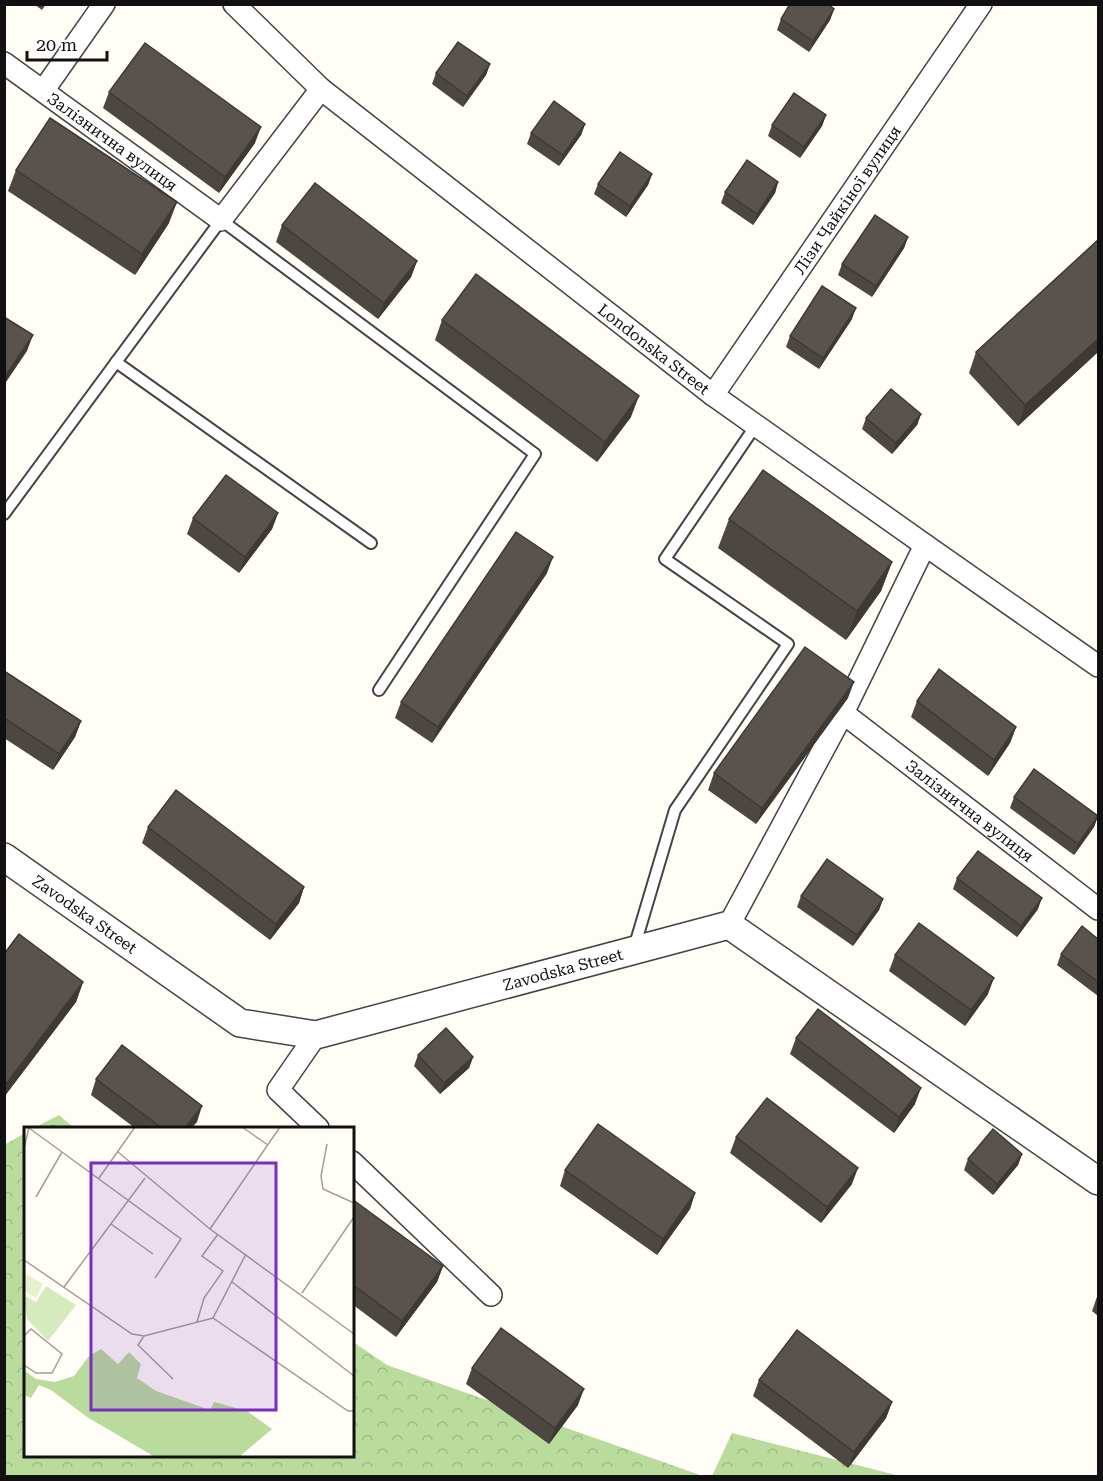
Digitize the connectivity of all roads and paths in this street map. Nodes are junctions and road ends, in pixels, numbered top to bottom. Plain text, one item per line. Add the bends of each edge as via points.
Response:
1 (104, 4) edge
2 (234, 4) edge
3 (981, 4) edge
4 (4, 63) edge
5 (321, 89) junction
6 (43, 91) junction
7 (220, 220) junction
8 (116, 362) junction
9 (713, 395) junction
10 (756, 425) junction
11 (4, 514) edge
12 (371, 543) dead end
13 (925, 545) junction
14 (1098, 666) edge
15 (379, 690) dead end
16 (843, 713) junction
17 (4, 857) edge
18 (1098, 909) edge
19 (729, 925) junction
20 (634, 950) junction
21 (316, 1035) junction
22 (317, 1127) edge
23 (354, 1164) edge
24 (1098, 1181) edge
25 (491, 1295) dead end

1 - 6 street
2 - 5 street, Londonska Street
3 - 9 street, Лізи Чайкіної вулиця
4 - 6 street, Залізнична вулиця
5 - 7 street
5 - 9 street, Londonska Street
6 - 7 street, Залізнична вулиця
7 - 8 lane
7 - 15 lane via 535,454
8 - 11 lane
8 - 12 lane
9 - 10 street, Londonska Street
10 - 13 street, Londonska Street
10 - 20 lane via 665,559 788,644 675,810
13 - 14 street, Londonska Street
13 - 16 street
16 - 18 street, Залізнична вулиця
16 - 19 street
17 - 21 street, Zavodska Street via 240,1023
19 - 20 street, Zavodska Street
19 - 24 street
20 - 21 street, Zavodska Street
21 - 22 street via 278,1090
23 - 25 street

